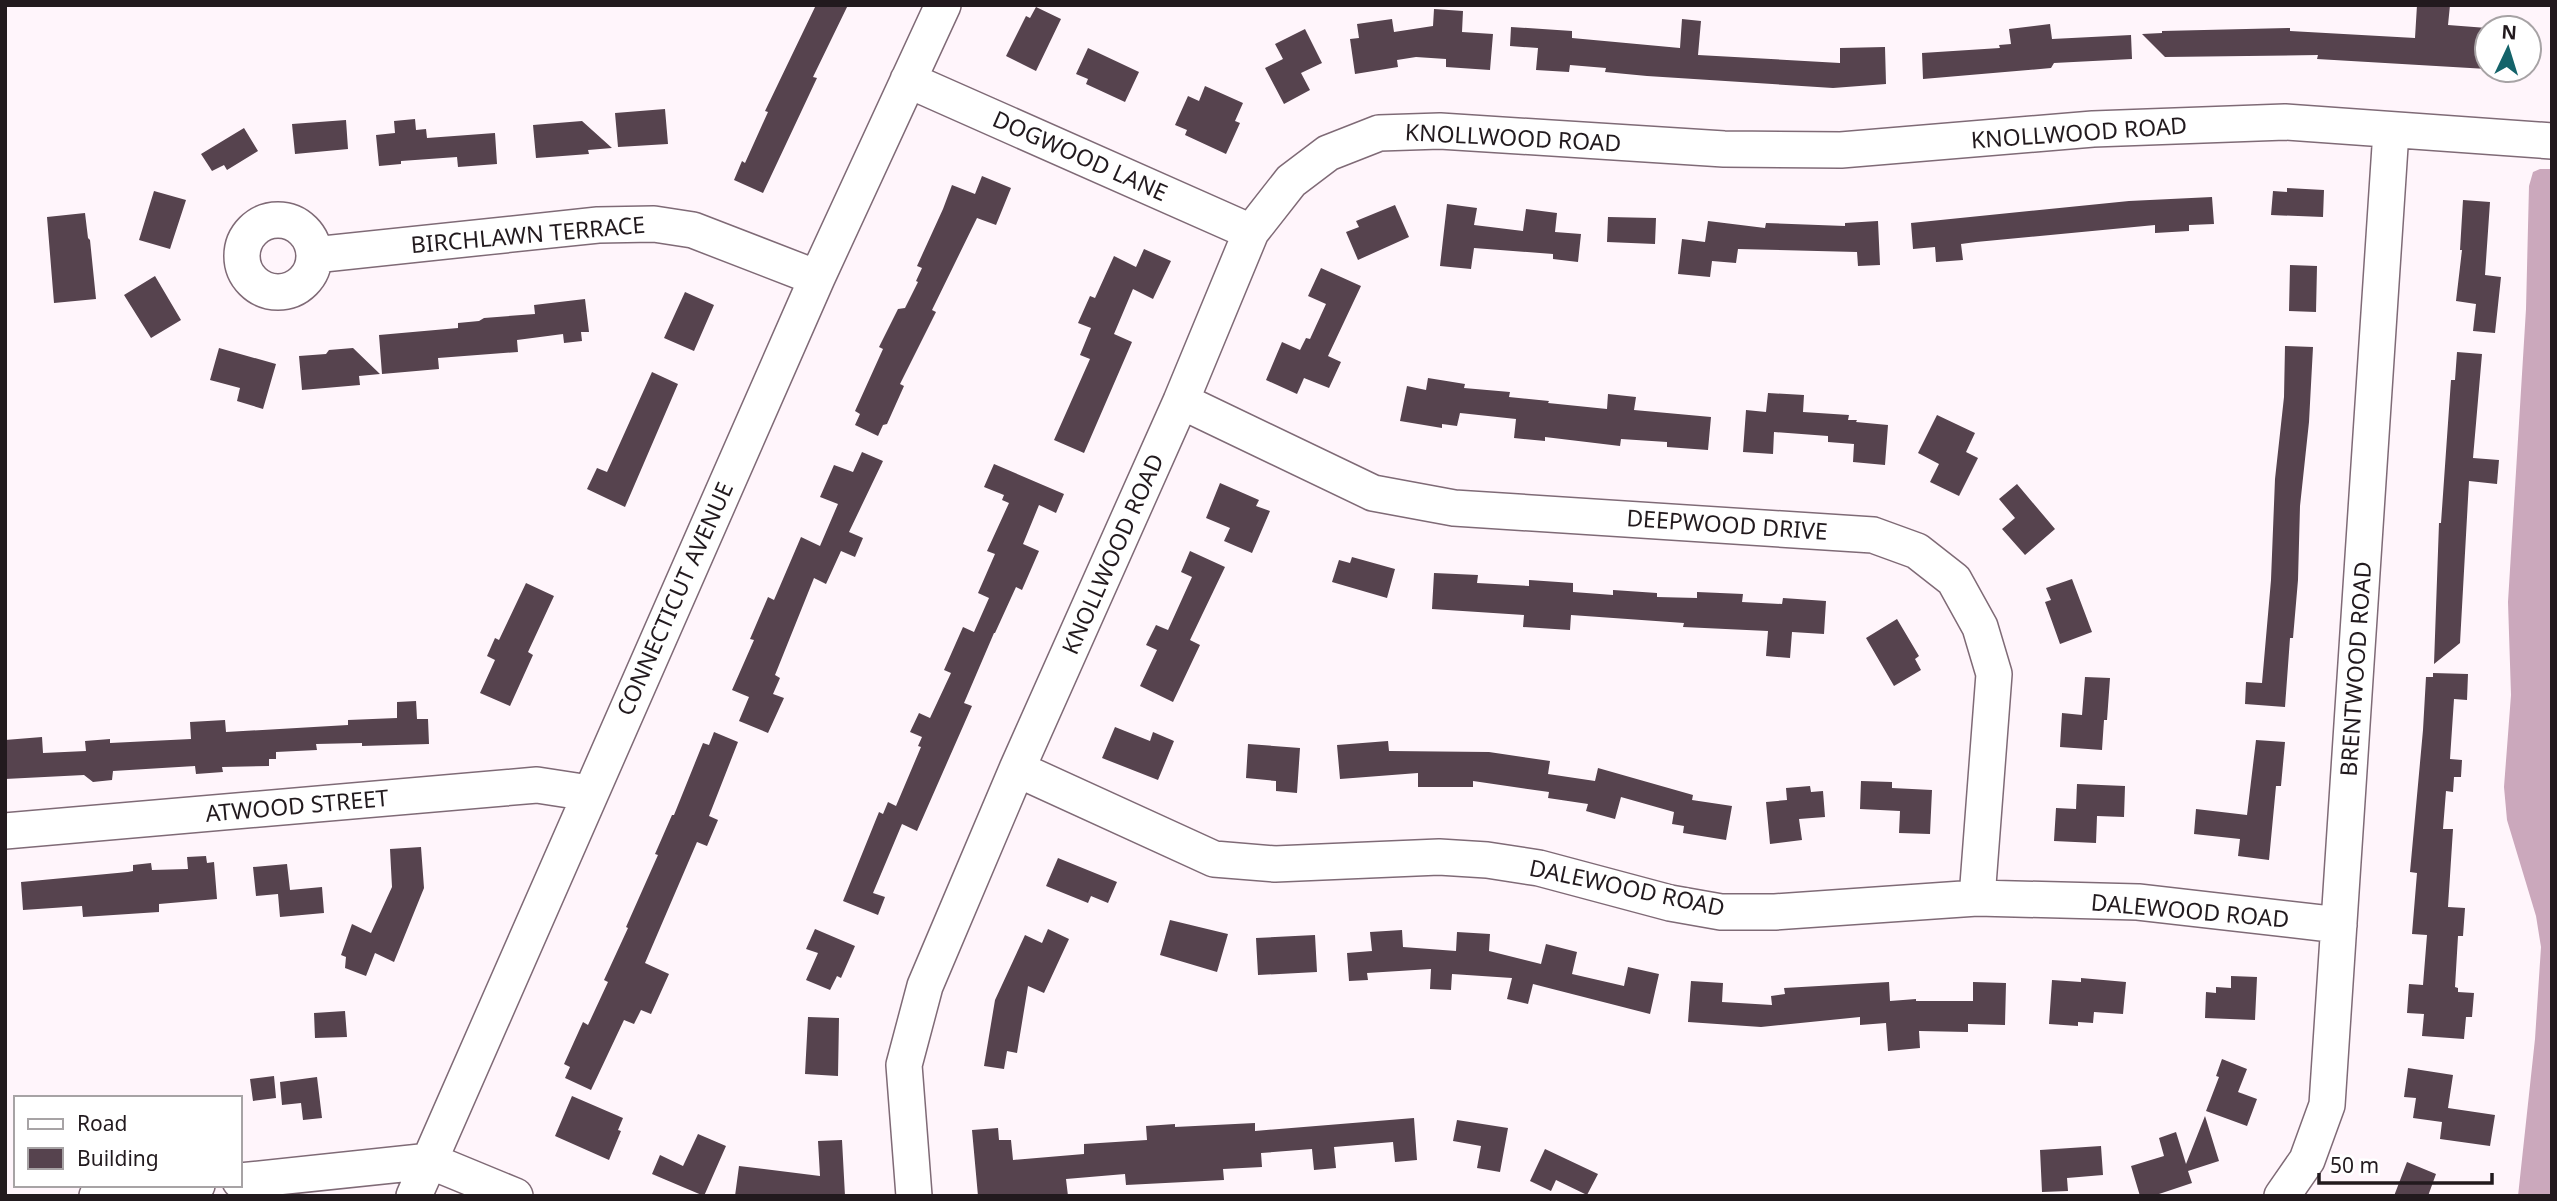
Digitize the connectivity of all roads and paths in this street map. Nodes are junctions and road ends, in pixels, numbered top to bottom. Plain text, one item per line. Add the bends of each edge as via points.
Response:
1 (943, 5) edge
2 (908, 80) junction
3 (2391, 131) junction
4 (2552, 141) edge
5 (1251, 232) junction
6 (314, 255) dead end
7 (817, 278) junction
8 (1181, 401) junction
9 (1017, 769) junction
10 (589, 793) junction
11 (5, 831) edge
12 (1977, 898) junction
13 (2339, 925) junction
14 (430, 1161) junction
15 (242, 1181) edge
16 (179, 1187) edge
17 (97, 1196) edge
18 (414, 1196) edge
19 (515, 1196) edge
20 (915, 1196) edge
21 (2282, 1196) edge

1 - 2 street, CONNECTICUT AVENUE
2 - 5 street, DOGWOOD LANE
2 - 7 street, CONNECTICUT AVENUE
3 - 4 street, KNOLLWOOD ROAD
3 - 5 street, KNOLLWOOD ROAD via 2285,122 2121,128 1841,150 1724,149 1440,131 1379,133 1328,153 1291,181
3 - 13 street, BRENTWOOD ROAD
5 - 8 street, KNOLLWOOD ROAD
6 - 7 street, BIRCHLAWN TERRACE via 598,225 654,224 693,230
7 - 10 street, CONNECTICUT AVENUE
8 - 9 street, KNOLLWOOD ROAD
8 - 12 street, DEEPWOOD DRIVE via 1373,494 1454,508 1873,535 1917,551 1954,580 1980,627 1994,674
9 - 12 street, DALEWOOD ROAD via 1214,859 1275,864 1439,857 1487,860 1721,912
9 - 20 street, KNOLLWOOD ROAD via 925,986 904,1065
10 - 11 street, ATWOOD STREET via 537,785
10 - 14 street, CONNECTICUT AVENUE
12 - 13 street, DALEWOOD ROAD via 2138,902
13 - 21 street, BRENTWOOD ROAD via 2327,1105 2307,1160
14 - 15 street
14 - 18 street, CONNECTICUT AVENUE
14 - 19 street
16 - 17 street

